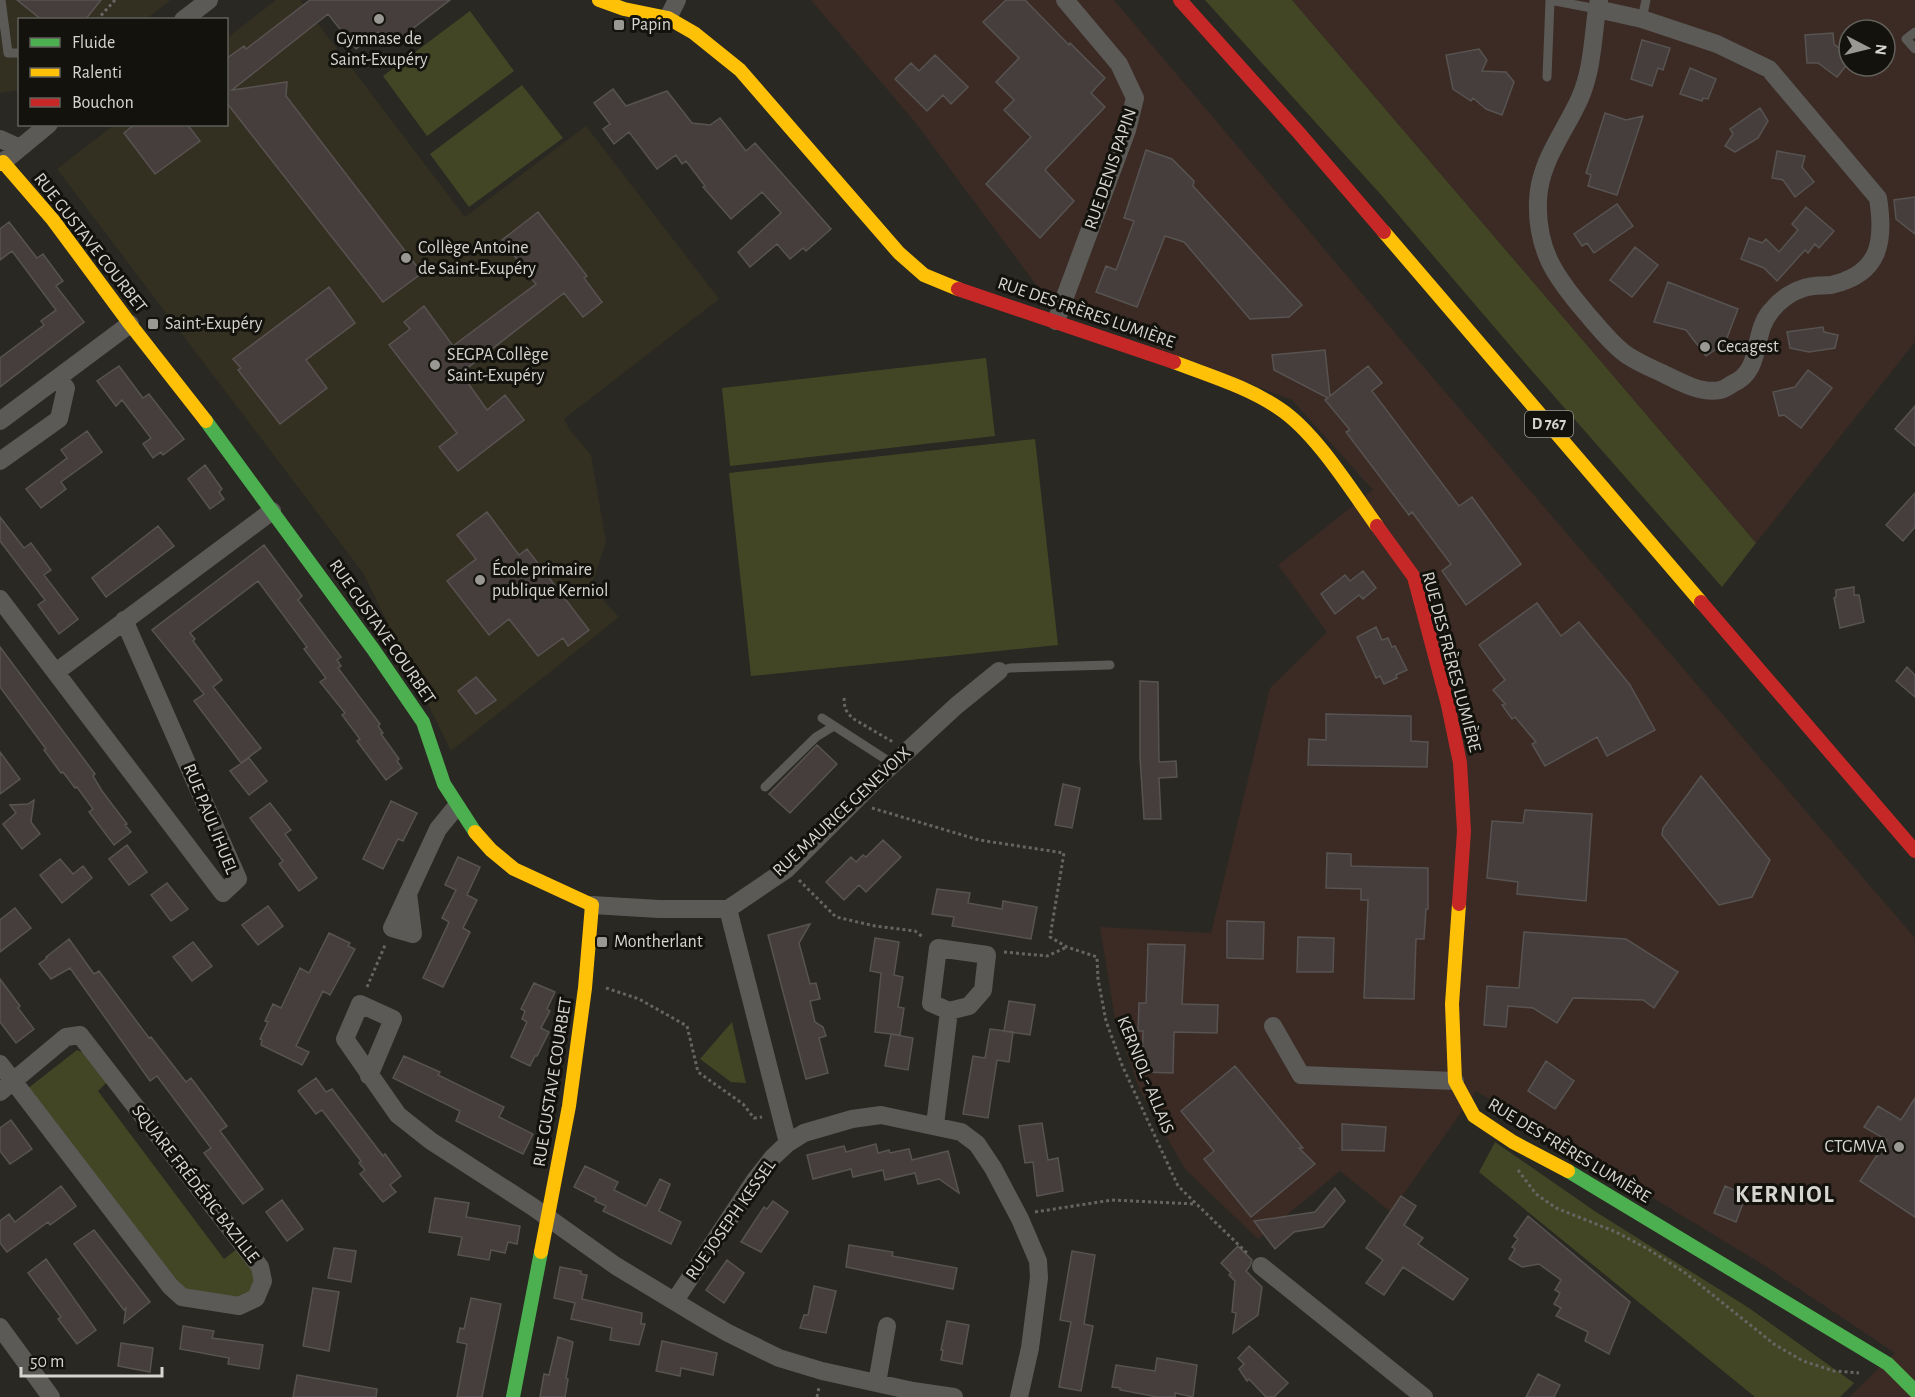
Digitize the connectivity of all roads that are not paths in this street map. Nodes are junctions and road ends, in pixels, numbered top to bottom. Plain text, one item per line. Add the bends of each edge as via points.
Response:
1 (1, 0) edge
2 (209, 0) edge
3 (599, 0) edge
4 (677, 0) edge
5 (1065, 0) edge
6 (1180, 0) edge
7 (1550, 0) edge
8 (1646, 0) edge
9 (1598, 4) edge
10 (186, 18) edge
11 (668, 18) junction
12 (1642, 19) junction
13 (1915, 32) edge
14 (1915, 49) edge
15 (18, 53) edge
16 (1547, 77) dead end
17 (47, 126) edge
18 (0, 139) edge
19 (20, 148) junction
20 (1, 163) edge
21 (1056, 321) junction
22 (130, 324) junction
23 (58, 378) junction
24 (0, 421) edge
25 (0, 461) edge
26 (272, 511) junction
27 (0, 599) edge
28 (124, 620) junction
29 (1110, 664) dead end
30 (999, 671) joint
31 (56, 672) junction
32 (822, 718) dead end
33 (834, 726) junction
34 (893, 764) junction
35 (765, 788) dead end
36 (456, 807) junction
37 (1915, 851) edge
38 (592, 905) junction
39 (728, 909) junction
40 (392, 928) road end
41 (949, 1011) junction
42 (1273, 1026) dead end
43 (0, 1064) edge
44 (369, 1076) junction
45 (1455, 1081) junction
46 (7, 1087) edge
47 (935, 1125) junction
48 (788, 1143) junction
49 (548, 1218) junction
50 (1261, 1266) road end
51 (674, 1300) junction
52 (887, 1326) dead end
53 (0, 1327) edge
54 (877, 1383) junction
55 (1915, 1391) edge
56 (51, 1397) edge
57 (513, 1397) edge
58 (954, 1397) edge
59 (1019, 1397) edge
60 (1424, 1397) edge

1 - 15 lane via 8,53
2 - 10 street
3 - 11 street, RUE DES FRÈRES LUMIÈRE
4 - 11 street
5 - 21 street, RUE DENIS PAPIN via 1119,64 1135,98 1127,130
6 - 37 street, D 767 via 1299,133
7 - 9 lane
7 - 16 lane
8 - 12 lane
9 - 12 street
9 - 12 street via 1586,82 1546,162 1538,200 1540,232 1548,261 1563,286 1626,355 1693,388 1720,390 1742,380 1750,370 1769,312 1785,297 1804,287 1845,280 1874,258 1881,241 1878,198 1769,69 1717,44
11 - 21 street, RUE DES FRÈRES LUMIÈRE via 741,70 899,253 924,275
13 - 14 lane via 1906,39
17 - 19 street
18 - 19 street
19 - 20 street
20 - 22 street, RUE GUSTAVE COURBET via 53,220
21 - 45 street, RUE DES FRÈRES LUMIÈRE via 1241,388 1280,409 1308,433 1414,577 1461,763 1464,831 1452,1004
22 - 23 street
22 - 26 street, RUE GUSTAVE COURBET
23 - 24 street
23 - 25 street via 66,388 59,419
26 - 28 street
26 - 36 street, RUE GUSTAVE COURBET via 423,722
27 - 31 street, RUE PAUL IHUEL
28 - 31 street
28 - 31 street, RUE PAUL IHUEL via 238,879 223,893
29 - 30 lane
30 - 34 street, RUE MAURICE GENEVOIX
32 - 33 lane
33 - 34 lane
33 - 35 lane via 816,737
34 - 39 street, RUE MAURICE GENEVOIX via 787,869
36 - 38 street, RUE GUSTAVE COURBET via 491,850 514,869
36 - 40 street via 438,829
38 - 39 street
38 - 49 street, RUE GUSTAVE COURBET via 587,971
39 - 48 street
41 - 41 street via 969,1006 983,990 987,955 938,948 932,1003
41 - 47 street
42 - 45 street via 1301,1075
43 - 46 street
44 - 44 street via 393,1019 360,1004 345,1039
44 - 49 street via 406,1122
45 - 55 street, RUE DES FRÈRES LUMIÈRE via 1474,1116 1841,1334 1888,1364
46 - 46 street, SQUARE FRÉDÉRIC BAZILLE via 182,1297 239,1306 256,1298 262,1281 260,1267 80,1035 66,1037
47 - 48 street, RUE JOSEPH KESSEL via 881,1116 852,1119 804,1133
47 - 59 street, RUE JOSEPH KESSEL via 961,1132 977,1144 1020,1219 1038,1260 1030,1348
48 - 51 street, RUE JOSEPH KESSEL via 755,1180
49 - 51 street via 616,1266
49 - 57 street, RUE GUSTAVE COURBET
50 - 60 street
51 - 54 street via 779,1358
52 - 54 street
53 - 56 street
54 - 58 street

